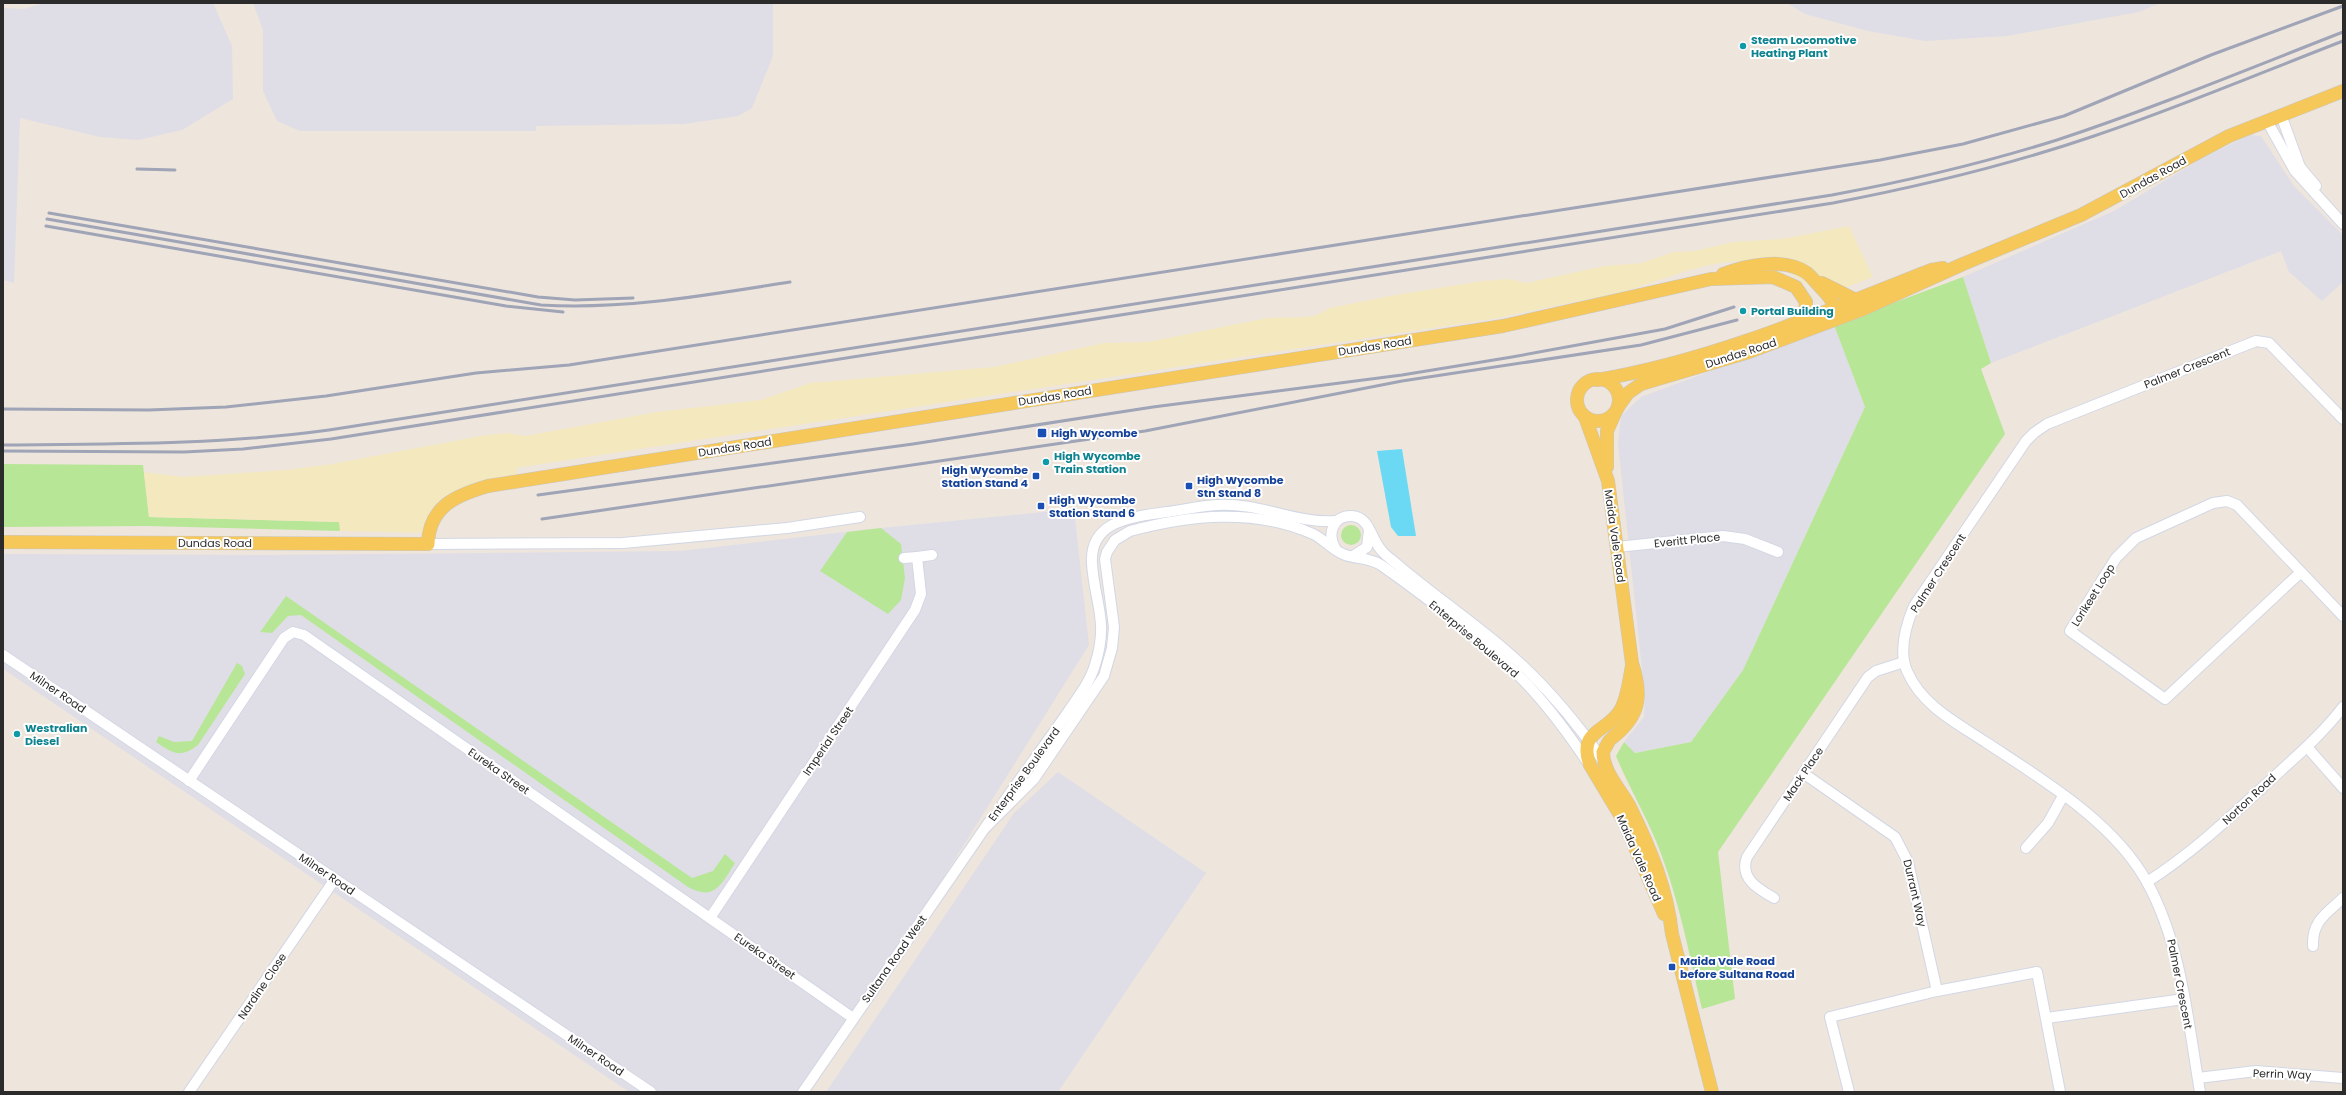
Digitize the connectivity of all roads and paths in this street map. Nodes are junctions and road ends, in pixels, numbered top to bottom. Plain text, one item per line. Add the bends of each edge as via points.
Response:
1 (2343, 91) edge
2 (2281, 115) junction
3 (2267, 121) junction
4 (2343, 215) edge
5 (2343, 224) edge
6 (1963, 264) junction
7 (1807, 274) junction
8 (1711, 280) junction
9 (1803, 296) junction
10 (1854, 299) junction
11 (1828, 315) junction
12 (1798, 322) junction
13 (1656, 373) junction
14 (1597, 380) junction
15 (1616, 410) junction
16 (1585, 417) junction
17 (2343, 419) edge
18 (1608, 481) junction
19 (860, 517) dead end
20 (1336, 521) junction
21 (1369, 530) junction
22 (3, 542) edge
23 (428, 544) junction
24 (1617, 547) junction
25 (1334, 548) junction
26 (1778, 552) dead end
27 (932, 555) dead end
28 (1353, 556) junction
29 (917, 557) junction
30 (904, 558) dead end
31 (2300, 572) junction
32 (2343, 616) edge
33 (3, 655) edge
34 (1904, 662) junction
35 (1632, 663) junction
36 (2343, 707) edge
37 (1604, 726) junction
38 (1579, 727) junction
39 (1611, 740) junction
40 (1586, 745) junction
41 (2307, 747) junction
42 (1606, 766) junction
43 (1803, 774) junction
44 (189, 780) junction
45 (2343, 788) edge
46 (2063, 796) junction
47 (986, 827) junction
48 (2026, 848) dead end
49 (335, 879) junction
50 (2147, 882) junction
51 (1774, 898) dead end
52 (2343, 898) edge
53 (710, 918) junction
54 (1672, 934) junction
55 (2313, 946) dead end
56 (1937, 991) junction
57 (2184, 999) junction
58 (853, 1018) junction
59 (2047, 1018) junction
60 (2198, 1078) junction
61 (2343, 1078) edge
62 (189, 1092) edge
63 (651, 1092) edge
64 (803, 1092) edge
65 (1712, 1092) edge
66 (1849, 1092) edge
67 (2060, 1092) edge
68 (2200, 1092) edge

1 - 2 main road, Dundas Road
2 - 3 main road, Dundas Road
2 - 4 street via 2300,167
3 - 5 street via 2295,171
3 - 6 main road, Dundas Road via 2213,144 2081,215
6 - 10 main road, Dundas Road via 1931,270
6 - 11 main road, Dundas Road via 1932,279
7 - 8 main road, Dundas Road via 1790,267 1764,265 1735,269
7 - 10 main road, Dundas Road
7 - 11 main road, Dundas Road via 1828,295
8 - 9 main road, Dundas Road via 1773,277 1796,288
8 - 23 main road, Dundas Road via 1503,326 488,486 461,494 445,504 435,516 428,533
9 - 11 main road, Dundas Road
9 - 12 main road via 1807,310
10 - 11 main road, Dundas Road
11 - 12 main road, Dundas Road
11 - 13 main road, Dundas Road via 1742,354
12 - 13 main road, Dundas Road
13 - 14 main road, Maida Vale Road
13 - 15 main road, Maida Vale Road via 1634,388
14 - 15 main road via 1615,388 1619,400
14 - 16 main road, Maida Vale Road via 1584,385 1577,397
15 - 16 main road, Maida Vale Road via 1604,420 1591,420
15 - 18 main road, Maida Vale Road via 1607,431
16 - 18 main road, Maida Vale Road
17 - 34 street, Palmer Crescent via 2269,343 2256,341 2047,424 2026,441 1914,606 1905,634
18 - 24 main road, Maida Vale Road
19 - 23 street, Dundas Road via 779,529 623,543
20 - 21 street, Enterprise Boulevard via 1353,516 1364,521
20 - 25 street via 1331,532
20 - 47 street, Enterprise Boulevard via 1313,521 1229,504 1130,518 1107,528 1096,542 1092,557 1102,623 1102,636 1095,667 1064,718
21 - 28 street via 1367,546
21 - 38 street, Enterprise Boulevard via 1382,551 1505,650 1550,693
22 - 23 main road, Dundas Road
24 - 26 street, Everitt Place via 1723,536 1745,539
24 - 35 main road, Maida Vale Road
25 - 28 street, Enterprise Boulevard via 1343,554
25 - 47 street, Enterprise Boulevard via 1321,538 1298,528 1236,516 1202,518 1140,529 1115,540 1105,559 1114,627 1112,648 1104,676 1034,779
27 - 29 street
28 - 40 street, Enterprise Boulevard via 1380,565 1477,639 1521,678
29 - 30 street
29 - 53 street, Imperial Street via 921,594 915,610
31 - 31 street, Lorikeet Loop via 2237,505 2220,501 2136,538 2116,558 2070,631 2165,699
31 - 32 street, Lorikeet Loop
33 - 44 street, Milner Road
34 - 43 street, Mack Place via 1876,671 1868,677
34 - 46 street, Palmer Crescent via 1928,703
35 - 37 main road, Maida Vale Road via 1622,708
35 - 39 main road, Maida Vale Road via 1638,691 1635,710 1629,723
36 - 41 street, Norton Road
37 - 38 street via 1590,730
37 - 40 main road, Maida Vale Road via 1592,734
38 - 40 street, Enterprise Boulevard
39 - 40 street
39 - 42 main road, Maida Vale Road via 1603,752
40 - 42 street, Maida Vale Road
40 - 54 main road, Maida Vale Road via 1590,765 1635,844
41 - 45 street
41 - 50 street, Norton Road via 2193,850
42 - 54 main road, Maida Vale Road via 1629,805 1657,867 1670,909
43 - 51 street, Mack Place via 1744,864 1744,870 1751,882
43 - 56 street, Durrant Way via 1899,842 1908,862
44 - 49 street, Milner Road
44 - 53 street, Eureka Street via 284,638 293,632 304,635
46 - 48 street via 2048,823
46 - 50 street, Palmer Crescent via 2112,834
47 - 58 street, Sultana Road West
49 - 62 street, Nardine Close
49 - 63 street, Milner Road
50 - 57 street, Palmer Crescent via 2172,938
52 - 55 street via 2322,917 2312,931
53 - 58 street, Eureka Street
54 - 65 main road, Maida Vale Road
56 - 59 street via 2037,972
56 - 66 street via 1830,1017
57 - 59 street
57 - 60 street, Palmer Crescent
58 - 64 street, Sultana Road West
59 - 67 street
60 - 61 street, Perrin Way via 2256,1071
60 - 68 street, Palmer Crescent

